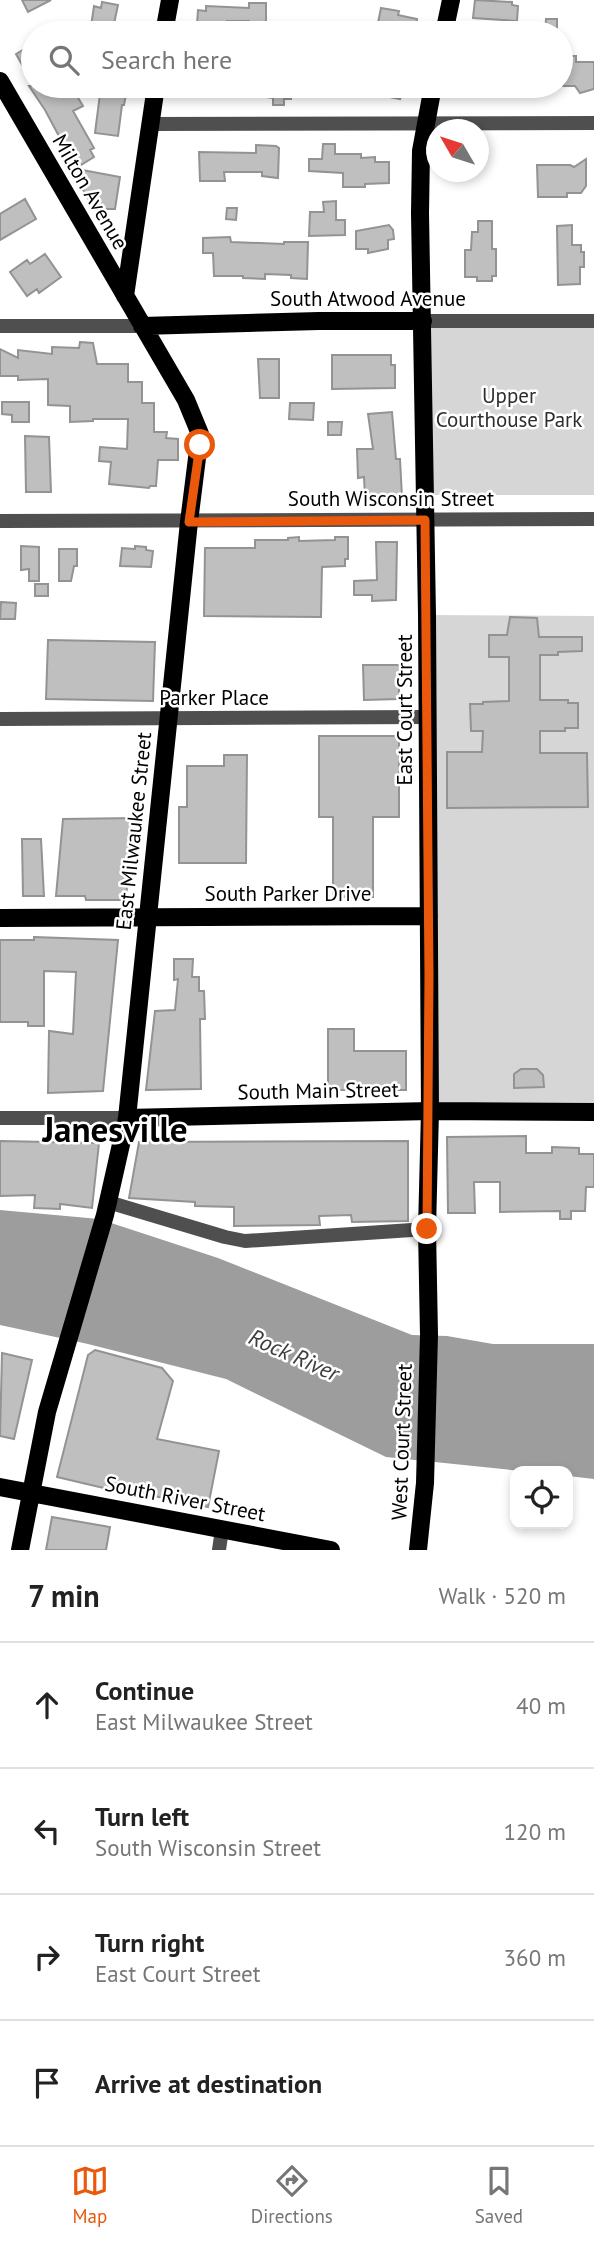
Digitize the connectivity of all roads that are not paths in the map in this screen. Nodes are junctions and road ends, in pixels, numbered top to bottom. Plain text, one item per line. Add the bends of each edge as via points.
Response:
1 (170, 0) edge
2 (451, 0) edge
3 (166, 21) edge
4 (447, 21) edge
5 (0, 80) edge
6 (154, 98) edge
7 (431, 98) edge
8 (594, 123) edge
9 (149, 124) junction
10 (425, 125) junction
11 (134, 230) junction
12 (96, 248) junction
13 (125, 296) junction
14 (423, 321) junction
15 (594, 321) edge
16 (0, 326) edge
17 (142, 326) junction
18 (594, 519) edge
19 (425, 520) junction
20 (0, 522) edge
21 (189, 522) junction
22 (428, 717) junction
23 (0, 719) edge
24 (169, 719) junction
25 (429, 916) junction
26 (148, 917) junction
27 (0, 918) edge
28 (430, 1111) junction
29 (594, 1112) edge
30 (0, 1118) edge
31 (127, 1118) junction
32 (108, 1202) junction
33 (427, 1229) junction
34 (429, 1335) joint
35 (0, 1487) edge
36 (30, 1493) junction
37 (222, 1529) junction
38 (20, 1550) edge
39 (219, 1550) edge
40 (331, 1550) edge
41 (418, 1550) edge

1 - 3 main road
2 - 4 main road
5 - 12 main road, Milton Avenue
6 - 9 main road
7 - 10 main road, East Court Street
8 - 10 street
9 - 10 street
9 - 11 main road
10 - 14 main road, East Court Street via 420,213
11 - 12 main road via 117,247
11 - 13 main road
12 - 13 main road, Milton Avenue
13 - 17 main road, Milton Avenue
14 - 15 street, South Atwood Avenue
14 - 17 main road, South Atwood Avenue
14 - 19 main road, East Court Street
16 - 17 street
17 - 21 main road, East Milwaukee Street via 186,400 200,434
18 - 19 street, South Wisconsin Street
19 - 21 street, South Wisconsin Street
19 - 22 main road, East Court Street
20 - 21 street, South Wisconsin Street
21 - 24 main road, East Milwaukee Street
22 - 24 street, Parker Place
22 - 25 main road, East Court Street
23 - 24 street, Parker Place
24 - 26 main road, East Milwaukee Street
25 - 26 main road, South Parker Drive
25 - 28 main road, East Court Street
26 - 27 main road, South Parker Drive
26 - 31 main road, East Milwaukee Street
28 - 29 main road, South Main Street
28 - 31 main road, South Main Street
28 - 33 main road, East Court Street
30 - 31 street
31 - 32 main road, East Milwaukee Street
32 - 33 street via 245,1241
32 - 36 main road, East Milwaukee Street via 47,1412
33 - 34 main road, East Court Street
34 - 41 main road, West Court Street via 424,1511
35 - 36 main road, South River Street
36 - 37 main road, South River Street
36 - 38 main road, East Milwaukee Street
37 - 39 street
37 - 40 main road, South River Street

